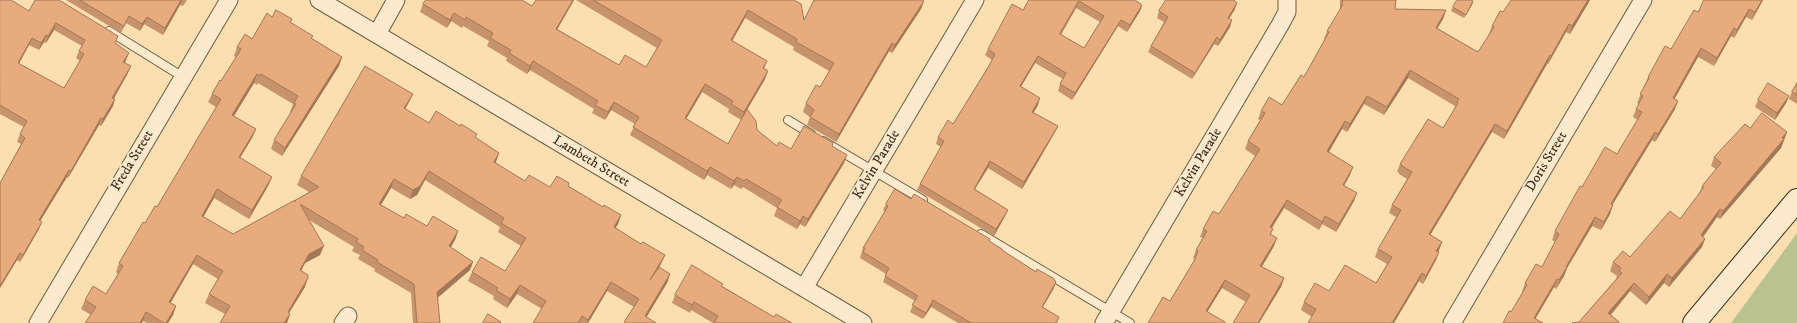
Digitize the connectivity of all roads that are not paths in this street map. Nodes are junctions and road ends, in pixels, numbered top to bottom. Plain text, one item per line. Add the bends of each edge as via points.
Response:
1 (229, 0) edge
2 (319, 0) edge
3 (396, 0) edge
4 (975, 0) edge
5 (1287, 0) edge
6 (1643, 0) edge
7 (102, 28) edge
8 (377, 34) junction
9 (183, 76) junction
10 (788, 120) dead end
11 (873, 171) junction
12 (1797, 200) edge
13 (934, 206) edge
14 (974, 230) edge
15 (804, 288) junction
16 (1107, 317) edge
17 (38, 323) edge
18 (864, 323) edge
19 (1130, 323) edge
20 (1452, 323) edge
21 (1694, 323) edge

1 - 9 street, Freda Street
2 - 8 street, Lambeth Street
3 - 8 street
4 - 11 street, Kelvin Parade
5 - 16 street, Kelvin Parade via 1287,12 1280,25
6 - 20 street, Doris Street
7 - 9 lane
8 - 15 street, Lambeth Street
9 - 17 street, Freda Street
10 - 11 lane
11 - 13 lane
11 - 15 street, Kelvin Parade
12 - 21 main road
14 - 16 lane
15 - 18 street, Lambeth Street
16 - 19 lane

